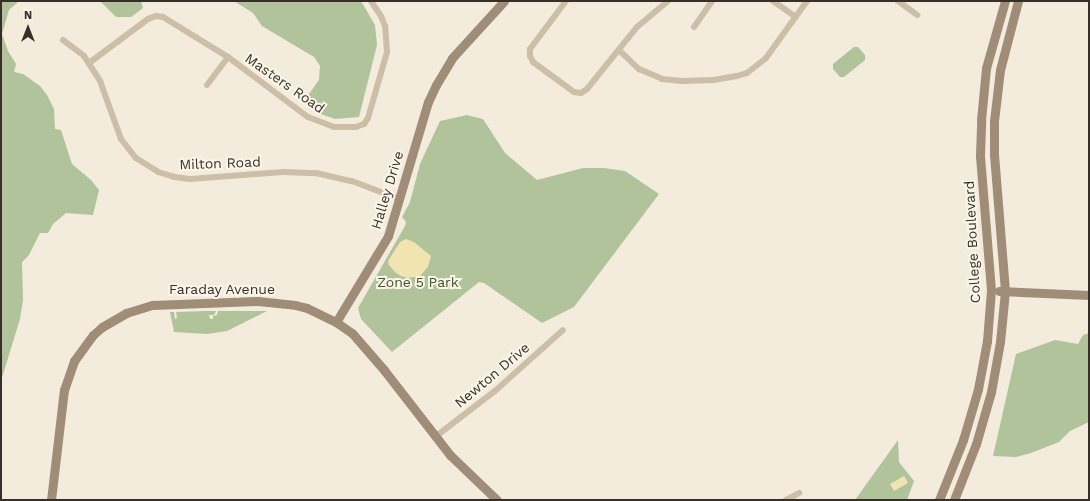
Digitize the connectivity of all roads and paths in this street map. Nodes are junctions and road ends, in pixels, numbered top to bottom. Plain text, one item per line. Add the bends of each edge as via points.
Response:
1 (371, 1) edge
2 (504, 1) edge
3 (566, 1) edge
4 (668, 1) edge
5 (712, 1) edge
6 (773, 1) edge
7 (807, 1) edge
8 (898, 1) edge
9 (1005, 1) edge
10 (1018, 1) edge
11 (917, 15) dead end
12 (796, 17) junction
13 (694, 27) dead end
14 (63, 40) dead end
15 (619, 50) junction
16 (228, 57) junction
17 (89, 63) junction
18 (207, 85) dead end
19 (400, 199) junction
20 (991, 290) junction
21 (1005, 291) junction
22 (1089, 295) edge
23 (336, 322) junction
24 (562, 330) dead end
25 (435, 437) junction
26 (799, 493) dead end
27 (51, 500) edge
28 (497, 500) edge
29 (786, 500) edge
30 (939, 500) edge
31 (954, 500) edge

1 - 16 street, Masters Road via 382,16 387,42 368,118 364,124 356,127 334,127 308,117
2 - 19 main road, Halley Drive via 452,58 436,85 428,102
3 - 15 street via 530,49 533,62 574,92 581,93
4 - 15 street via 637,27
5 - 13 street
6 - 12 street
7 - 12 street
8 - 11 street
9 - 20 main road, College Boulevard via 986,68 981,120 980,155
10 - 21 main road, College Boulevard via 1000,70 994,121 994,155
12 - 15 street via 761,63 747,73 726,79 662,79 639,69
14 - 17 street, Milton Road
16 - 17 street, Masters Road via 163,17 156,16 148,18
16 - 18 street
17 - 19 street, Milton Road via 100,81 121,139 136,158 158,172 190,179 283,172 316,173 352,181
19 - 23 main road, Halley Drive via 388,236
20 - 21 main road
20 - 30 main road, College Boulevard via 987,341 978,389 964,440
21 - 22 main road
21 - 31 main road, College Boulevard via 1000,342 991,392 976,444
23 - 25 main road, Faraday Avenue via 365,346
23 - 27 main road, Faraday Avenue via 307,308 258,301 153,305 114,319 86,343 68,375
24 - 25 street, Newton Drive via 495,391
25 - 28 main road, Faraday Avenue via 470,476
26 - 29 street

